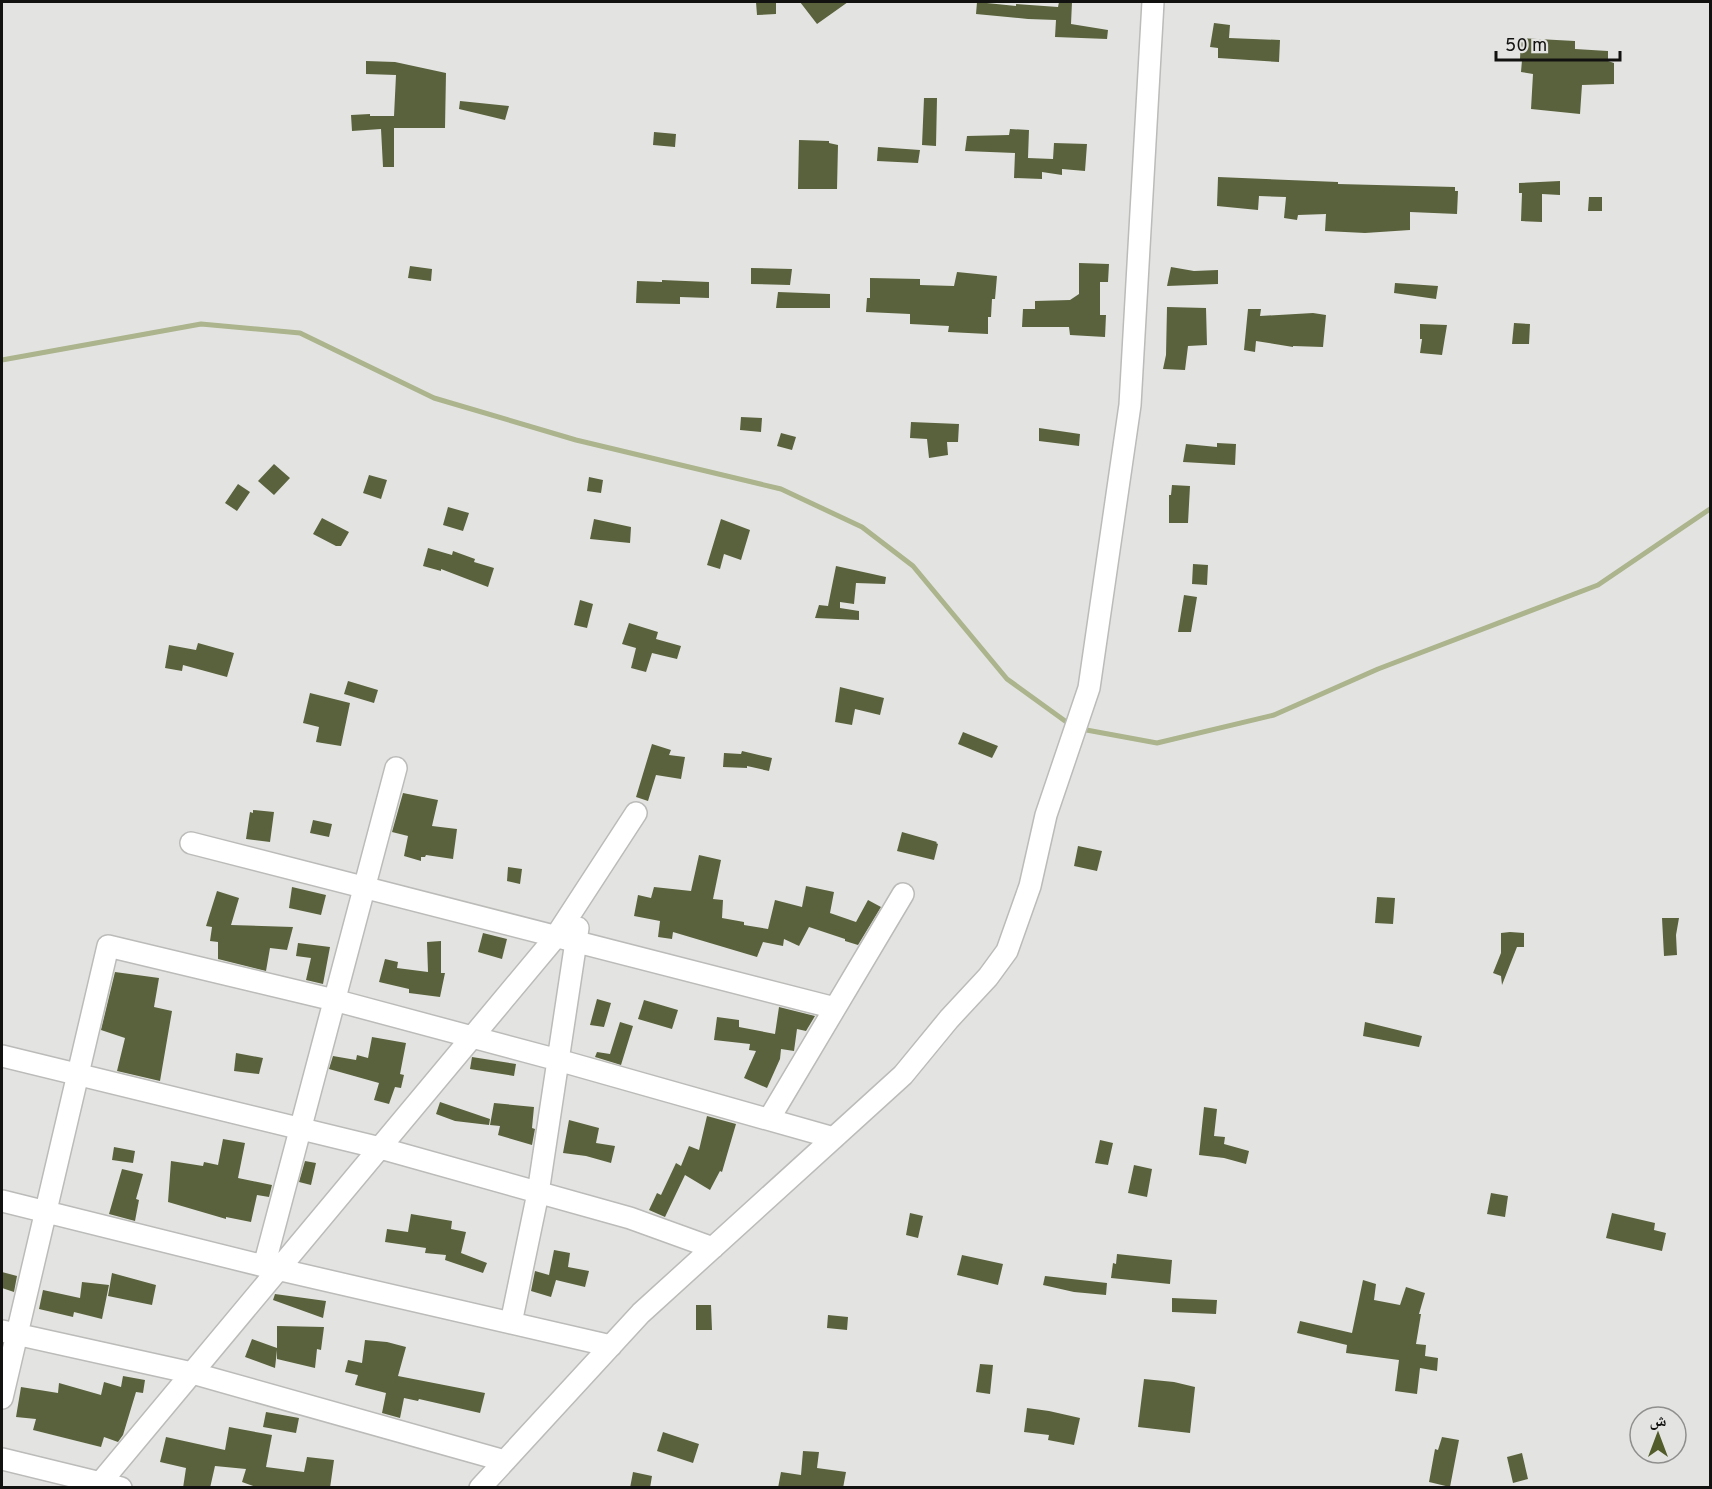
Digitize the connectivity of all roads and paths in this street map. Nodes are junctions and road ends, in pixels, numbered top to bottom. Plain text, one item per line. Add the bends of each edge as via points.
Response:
1 (1154, 2) edge
2 (396, 768) dead end
3 (636, 813) dead end
4 (191, 843) dead end
5 (364, 887) junction
6 (903, 894) dead end
7 (566, 938) junction
8 (334, 1000) junction
9 (835, 1008) junction
10 (472, 1037) junction
11 (2, 1056) edge
12 (558, 1060) junction
13 (78, 1073) junction
14 (769, 1119) junction
15 (300, 1128) junction
16 (834, 1138) junction
17 (380, 1148) junction
18 (538, 1192) junction
19 (2, 1200) edge
20 (45, 1211) junction
21 (713, 1248) junction
22 (272, 1267) junction
23 (512, 1323) junction
24 (9, 1333) edge
25 (611, 1346) junction
26 (192, 1373) junction
27 (2, 1398) edge
28 (2, 1459) edge
29 (505, 1461) junction
30 (98, 1485) edge
31 (121, 1488) edge
32 (480, 1488) edge

1 - 16 street via 1130,405 1089,688 1046,815 1030,886 1007,951 903,1075
2 - 5 street
3 - 7 street via 583,894
4 - 5 street
5 - 7 street
5 - 8 street
6 - 9 street
7 - 9 street
7 - 10 street
7 - 12 street
8 - 10 street
8 - 13 street via 108,946
8 - 15 street
9 - 14 street
10 - 12 street
10 - 17 street
11 - 13 street
12 - 14 street
12 - 18 street
13 - 15 street
13 - 20 street
14 - 16 street
15 - 17 street
15 - 22 street
16 - 21 street
17 - 18 street
17 - 22 street
18 - 21 street via 630,1218
18 - 23 street
19 - 20 street
20 - 22 street
20 - 24 street
21 - 25 street
22 - 23 street
22 - 26 street
23 - 25 street
24 - 26 street
24 - 27 street
25 - 29 street
26 - 29 street
26 - 30 street
28 - 30 street
29 - 32 street
30 - 31 street

